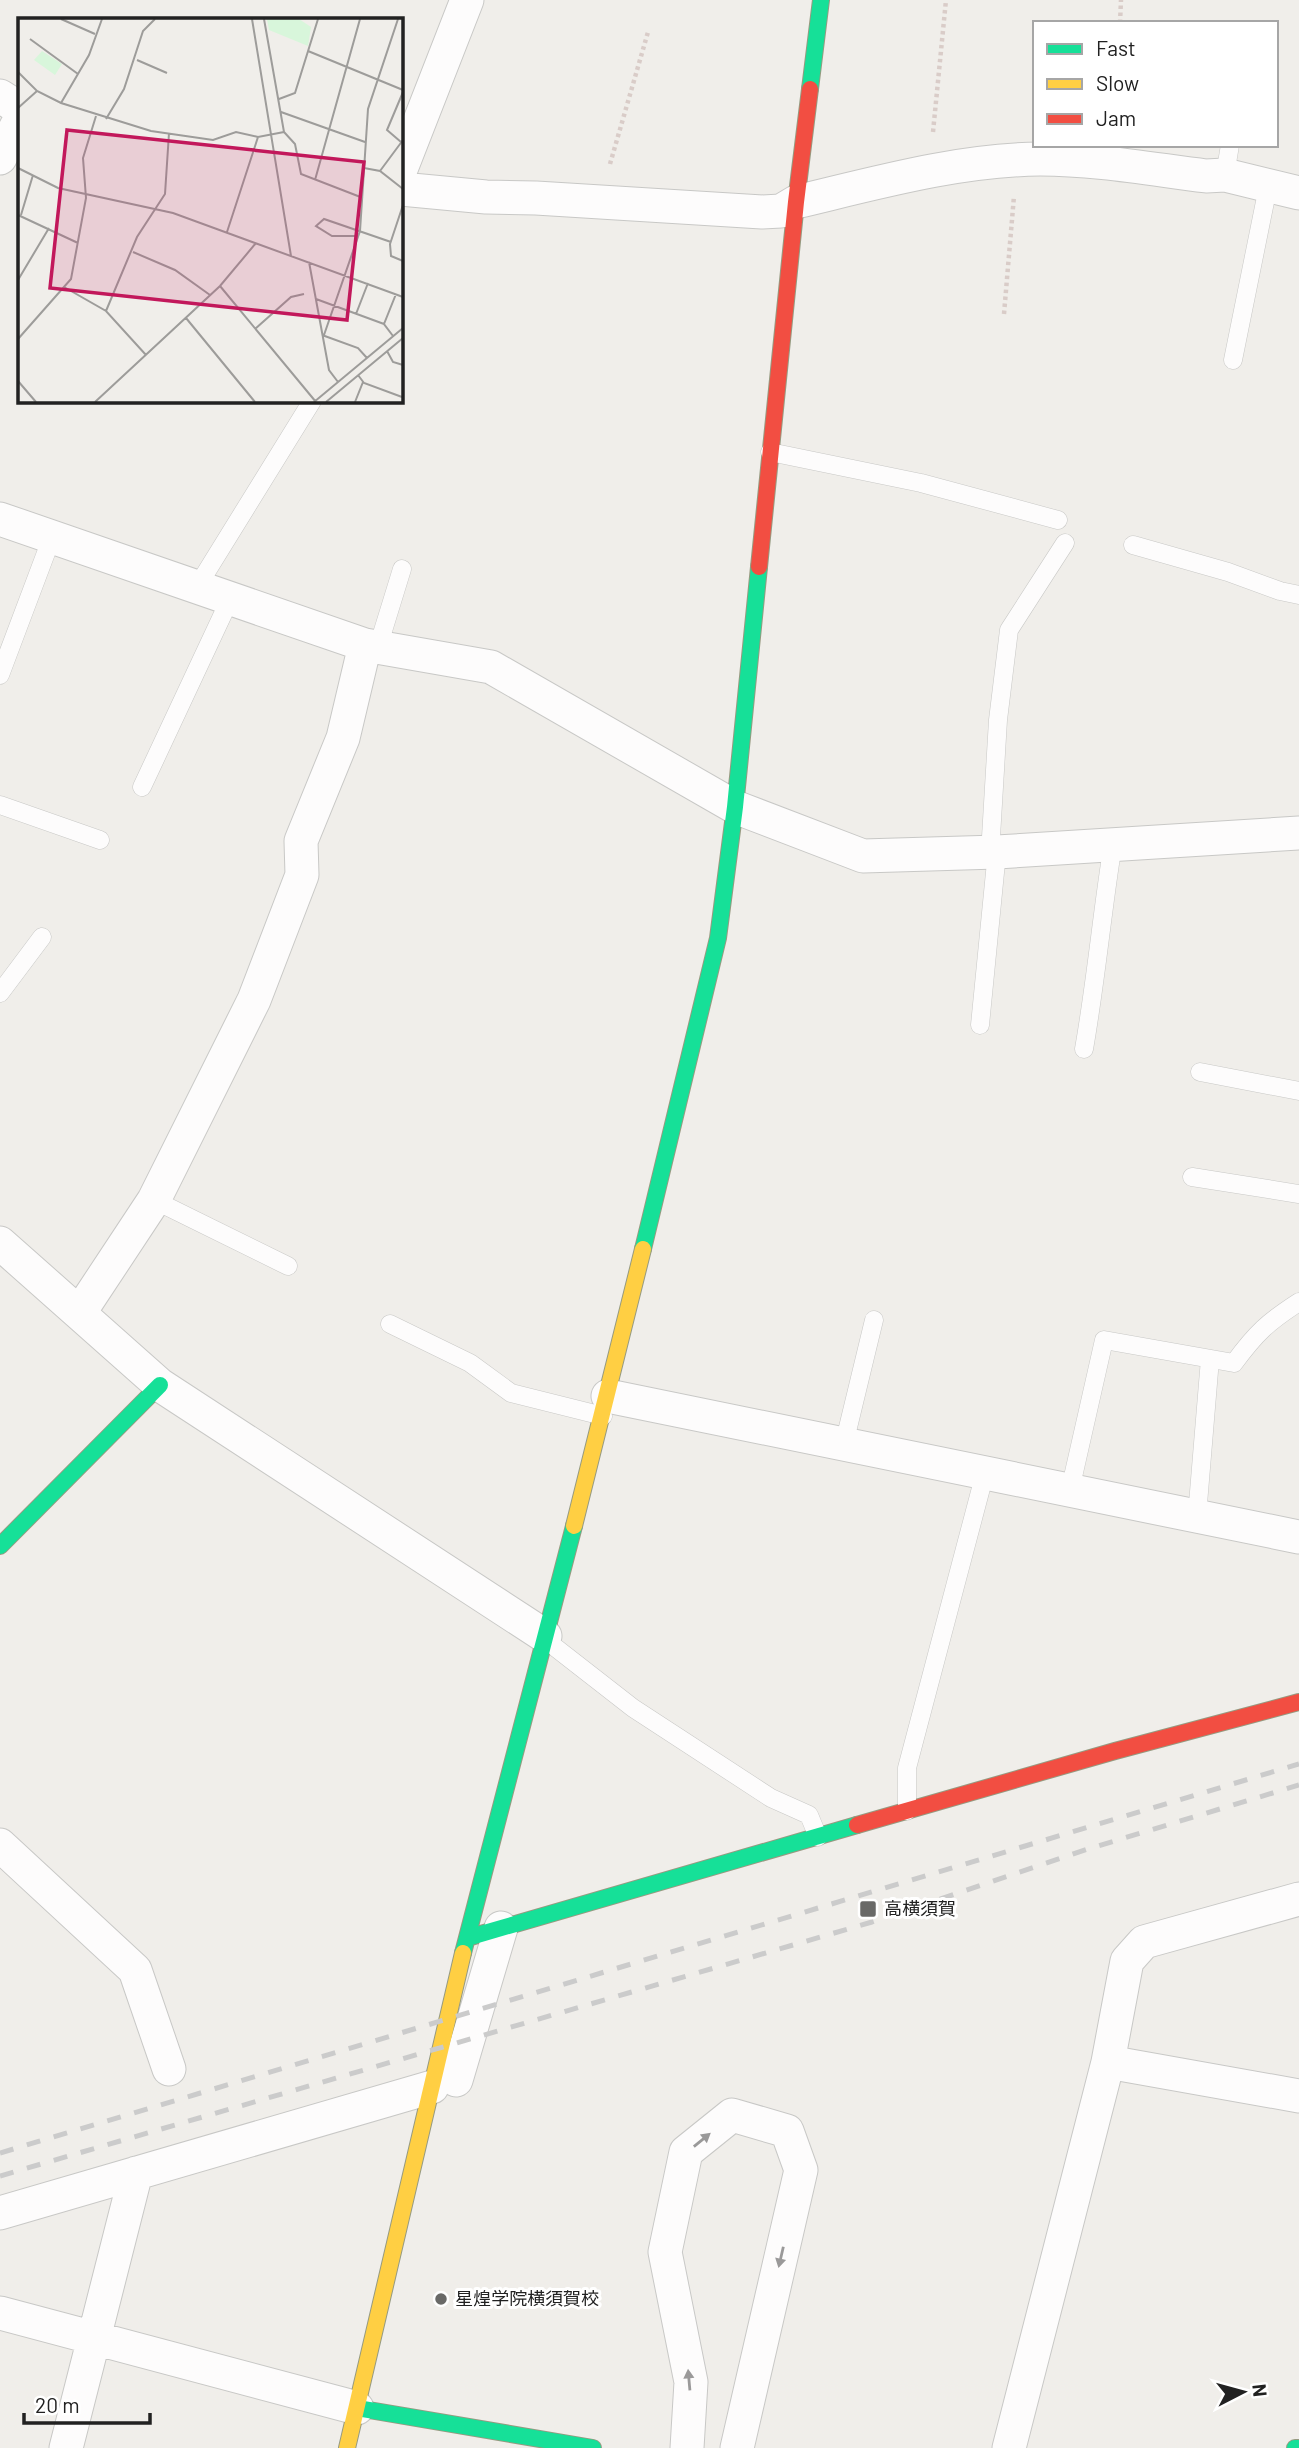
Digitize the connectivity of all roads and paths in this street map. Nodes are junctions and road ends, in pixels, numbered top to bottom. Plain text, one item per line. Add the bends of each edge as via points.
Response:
1 (467, 0) edge
2 (821, 0) edge
3 (946, 0) edge
4 (1121, 0) edge
5 (1120, 21) edge
6 (648, 32) dead end
7 (0, 96) edge
8 (18, 107) edge
9 (18, 123) edge
10 (0, 158) edge
11 (1228, 160) edge
12 (1017, 161) junction
13 (18, 165) edge
14 (0, 166) edge
15 (402, 166) edge
16 (929, 171) junction
17 (402, 189) edge
18 (1284, 190) edge
19 (599, 202) junction
20 (796, 202) junction
21 (1004, 314) dead end
22 (1233, 360) dead end
23 (311, 402) edge
24 (770, 452) junction
25 (0, 519) edge
26 (1058, 520) dead end
27 (52, 537) junction
28 (1065, 543) dead end
29 (1133, 545) dead end
30 (402, 569) dead end
31 (197, 587) junction
32 (1299, 595) edge
33 (230, 599) junction
34 (371, 646) junction
35 (0, 675) edge
36 (142, 787) dead end
37 (0, 805) edge
38 (735, 807) junction
39 (1299, 833) edge
40 (100, 840) dead end
41 (1113, 844) junction
42 (997, 852) junction
43 (42, 937) dead end
44 (0, 993) edge
45 (980, 1025) dead end
46 (1084, 1049) dead end
47 (1200, 1072) dead end
48 (1299, 1091) edge
49 (1192, 1177) dead end
50 (1299, 1194) edge
51 (154, 1200) junction
52 (0, 1243) edge
53 (288, 1266) dead end
54 (1299, 1302) edge
55 (79, 1312) junction
56 (874, 1320) dead end
57 (390, 1324) dead end
58 (1210, 1359) junction
59 (160, 1385) junction
60 (605, 1406) junction
61 (844, 1444) junction
62 (985, 1473) junction
63 (1070, 1490) junction
64 (1197, 1516) junction
65 (1299, 1537) edge
66 (0, 1546) edge
67 (551, 1642) junction
68 (1299, 1702) edge
69 (907, 1811) junction
70 (818, 1837) junction
71 (0, 1845) edge
72 (1299, 1899) edge
73 (501, 1928) junction
74 (467, 1938) junction
75 (1108, 2062) junction
76 (169, 2069) dead end
77 (444, 2084) junction
78 (1299, 2096) edge
79 (136, 2173) junction
80 (0, 2213) edge
81 (0, 2313) edge
82 (94, 2339) junction
83 (357, 2408) junction
84 (66, 2448) edge
85 (348, 2448) edge
86 (593, 2448) edge
87 (687, 2448) edge
88 (737, 2448) edge
89 (1009, 2448) edge

1 - 15 street
2 - 20 street
3 - 16 path
4 - 5 path
6 - 19 path
7 - 8 street
9 - 10 street
11 - 12 street via 1206,176 1087,160
11 - 18 street
12 - 16 street
12 - 21 path
13 - 14 street
16 - 20 street
17 - 19 street
18 - 22 lane
19 - 20 street via 762,212 781,211
20 - 24 street
23 - 31 lane
24 - 26 lane via 921,483
24 - 38 street
25 - 27 street
27 - 31 street
27 - 35 lane
28 - 42 lane via 1009,630 991,838
29 - 32 lane
30 - 34 lane
31 - 33 street
33 - 34 street
33 - 36 lane
34 - 38 street via 491,667
34 - 51 street via 343,738 301,841 302,875 254,1000
37 - 40 lane
38 - 42 street via 863,856
38 - 60 street via 718,938
39 - 41 street
41 - 42 street
41 - 46 lane
42 - 45 lane
43 - 44 lane
47 - 48 lane
49 - 50 lane
51 - 53 lane
51 - 55 street
52 - 55 street
54 - 58 lane via 1269,1321 1234,1363
55 - 59 street
56 - 61 lane
57 - 60 lane via 470,1363 512,1393
58 - 63 lane via 1104,1340
58 - 64 lane
59 - 66 street
59 - 67 street
60 - 61 street
60 - 67 street
61 - 62 street
62 - 63 street
62 - 69 lane via 907,1768
63 - 64 street
64 - 65 street
67 - 70 lane via 633,1708 771,1798 809,1815
67 - 74 street
68 - 69 street
69 - 70 street
70 - 73 street
71 - 76 street via 135,1970
72 - 75 street via 1144,1942 1127,1961
73 - 74 street
73 - 77 street
74 - 77 street
75 - 78 street
75 - 89 street
77 - 79 street
77 - 83 street
79 - 80 street
79 - 82 street
81 - 82 street
82 - 83 street
82 - 84 street
83 - 85 street
83 - 86 street
87 -> 88 street via 691,2382 665,2252 686,2152 732,2115 787,2131 801,2171

